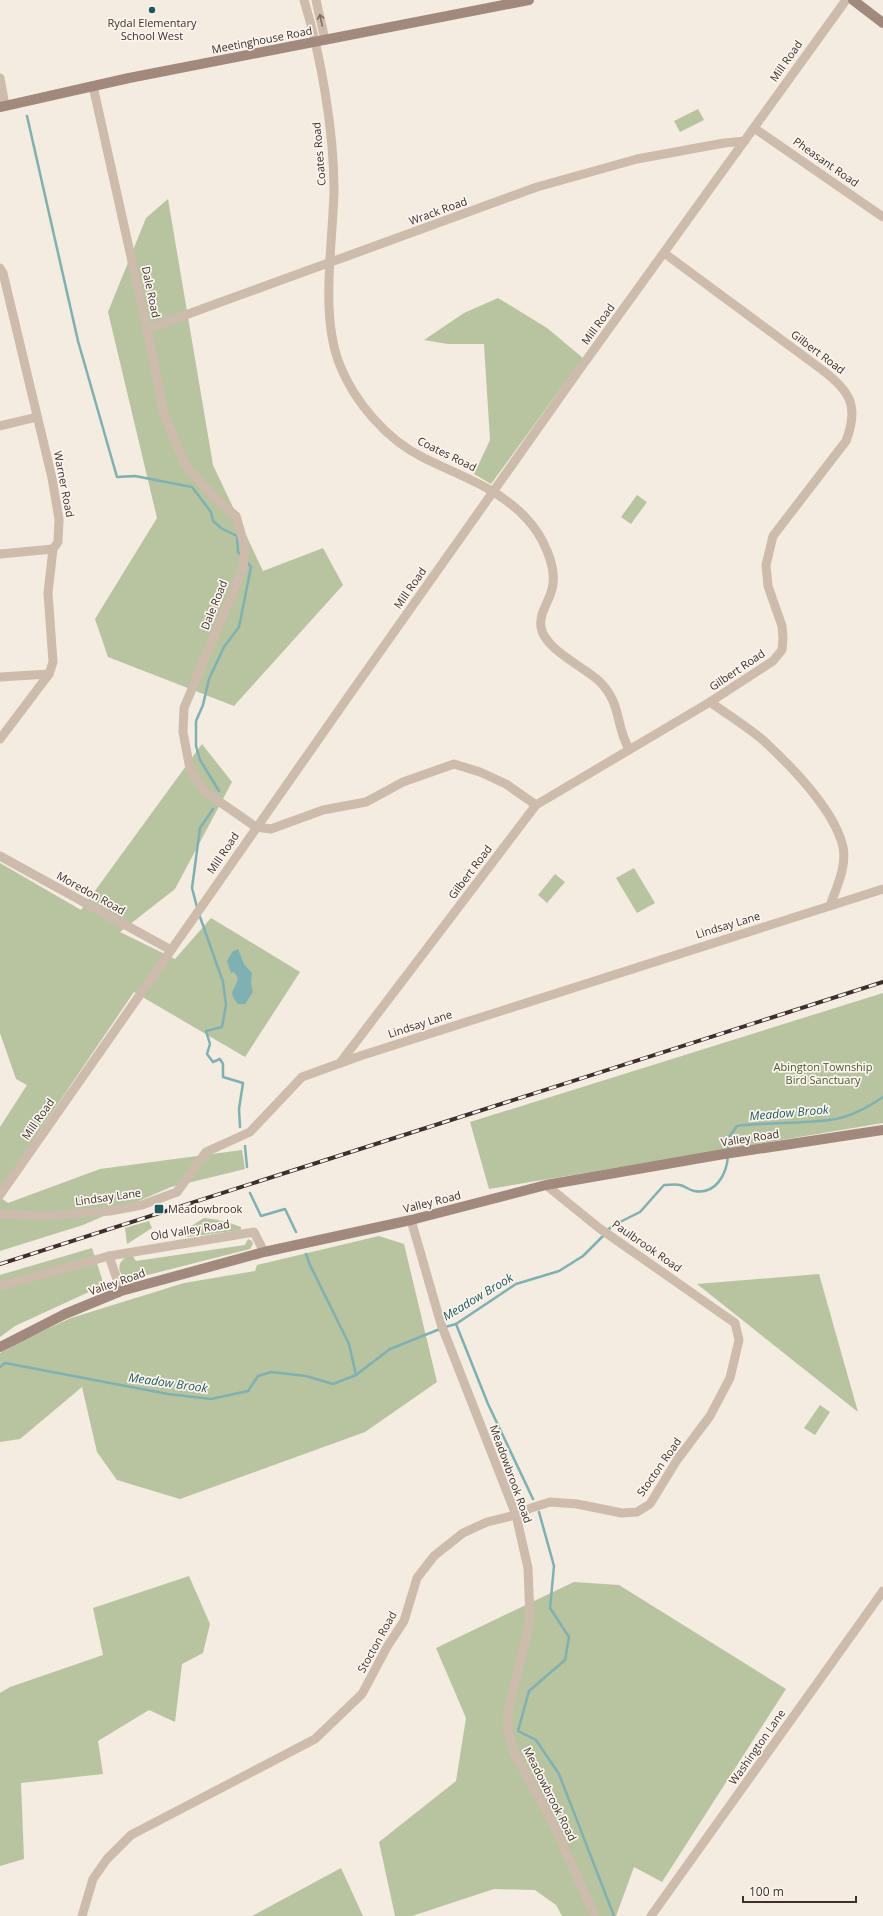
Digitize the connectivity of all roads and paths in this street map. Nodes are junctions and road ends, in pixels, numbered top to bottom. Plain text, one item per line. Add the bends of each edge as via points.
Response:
1 (304, 0) edge
2 (316, 0) edge
3 (529, 0) edge
4 (846, 0) edge
5 (853, 0) edge
6 (883, 23) edge
7 (325, 40) junction
8 (315, 43) junction
9 (0, 78) edge
10 (94, 86) junction
11 (3, 106) edge
12 (754, 128) junction
13 (745, 141) junction
14 (883, 217) edge
15 (664, 253) junction
16 (330, 263) junction
17 (0, 268) edge
18 (147, 329) junction
19 (37, 417) junction
20 (0, 426) edge
21 (494, 491) junction
22 (53, 550) junction
23 (0, 554) edge
24 (49, 674) junction
25 (0, 677) edge
26 (710, 702) junction
27 (0, 739) edge
28 (629, 749) junction
29 (536, 805) junction
30 (256, 827) junction
31 (0, 856) edge
32 (883, 889) edge
33 (830, 906) junction
34 (171, 950) junction
35 (340, 1063) junction
36 (883, 1130) edge
37 (546, 1185) junction
38 (0, 1195) edge
39 (0, 1214) edge
40 (411, 1220) junction
41 (264, 1252) junction
42 (109, 1256) junction
43 (0, 1286) edge
44 (121, 1291) junction
45 (736, 1323) joint
46 (0, 1347) edge
47 (516, 1515) junction
48 (883, 1591) edge
49 (82, 1916) edge
50 (595, 1916) edge
51 (651, 1916) edge

1 - 8 street, Coates Road
7 -> 2 street
3 - 7 main road, Meetinghouse Road
4 - 12 street, Mill Road
5 - 6 main road
7 - 8 main road, Meetinghouse Road
8 - 10 main road, Meetinghouse Road
8 - 16 street, Coates Road via 332,158 334,190
9 - 11 street
10 - 11 main road, Meetinghouse Road
10 - 18 street, Dale Road
12 - 13 street, Mill Road
12 - 14 street, Pheasant Road
13 - 15 street, Mill Road
13 - 16 street, Wrack Road via 637,159 574,176 537,187
15 - 21 street, Mill Road
15 - 26 street, Gilbert Road via 840,384 849,396 852,410 846,441 773,536 766,565 768,586 782,626 782,650 773,661
16 - 18 street, Wrack Road
16 - 21 street, Coates Road via 330,320 336,353 360,402 402,445 423,458
17 - 19 street, Warner Road
18 - 30 street, Dale Road via 164,414 185,465 213,496 236,516 245,546 243,567 184,708 183,732 190,769 204,791
19 - 20 street
19 - 22 street, Warner Road via 59,519 58,542
21 - 28 street, Coates Road via 528,519 549,558 553,582 541,620 543,634 553,646 592,675 608,691 617,709 622,735
21 - 30 street, Mill Road
22 - 23 street
22 - 24 street, Warner Road via 48,593 53,662
24 - 25 street
24 - 27 street, Warner Road
26 - 28 street, Gilbert Road
26 - 33 street via 764,741 805,783 836,827 843,848 842,869
28 - 29 street, Gilbert Road
29 - 30 street via 506,784 454,764 403,782 366,802 323,810 271,829
29 - 35 street, Gilbert Road
30 - 34 street, Mill Road
31 - 34 street, Moredon Road
32 - 33 street, Lindsay Lane
33 - 35 street, Lindsay Lane
34 - 38 street, Mill Road
35 - 39 street, Lindsay Lane via 302,1077 250,1132 206,1152 177,1192 142,1205 110,1211 46,1216
36 - 37 main road, Valley Road
37 - 40 main road, Valley Road
37 - 45 street, Paulbrook Road via 599,1228
40 - 41 main road, Valley Road
40 - 47 street, Meadowbrook Road via 442,1324
41 - 42 street, Old Valley Road via 254,1232
41 - 44 main road, Valley Road
42 - 43 street, Old Valley Road
42 - 44 street
44 - 46 main road, Valley Road via 64,1314
45 - 47 street, Stocton Road via 739,1340 730,1378 710,1416 677,1460 650,1504 637,1512 622,1513 577,1504 550,1502
47 - 49 street, Stocton Road via 487,1522 463,1533 434,1556 418,1578 404,1621 362,1694 315,1739 131,1835 107,1859 93,1879
47 - 50 street, Meadowbrook Road via 528,1568 530,1620 508,1712 508,1731 514,1752 552,1822
48 - 51 street, Washington Lane

